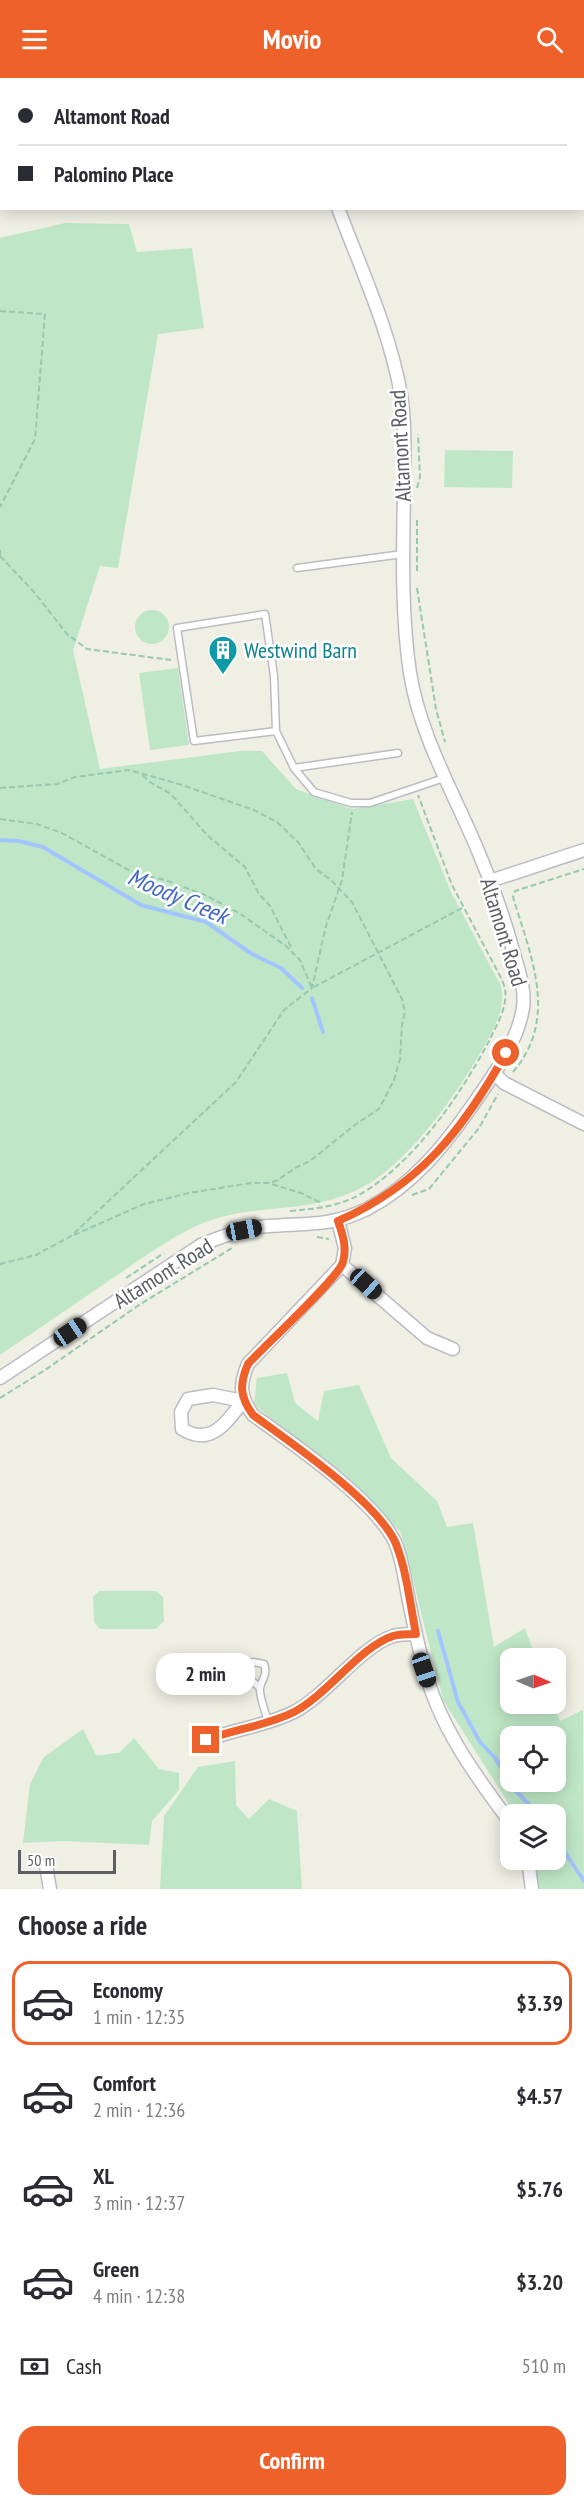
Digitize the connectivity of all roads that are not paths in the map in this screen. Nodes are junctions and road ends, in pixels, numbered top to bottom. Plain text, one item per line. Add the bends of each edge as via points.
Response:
1 (339, 210) edge
2 (403, 554) junction
3 (297, 568) dead end
4 (276, 731) junction
5 (398, 753) dead end
6 (294, 768) junction
7 (444, 778) junction
8 (584, 850) edge
9 (490, 881) junction
10 (494, 1073) junction
11 (584, 1124) edge
12 (338, 1221) junction
13 (342, 1265) junction
14 (453, 1349) dead end
15 (0, 1378) edge
16 (243, 1401) junction
17 (416, 1634) junction
18 (260, 1688) dead end
19 (268, 1723) junction
20 (206, 1740) dead end
21 (500, 1808) edge
22 (46, 1866) dead end
23 (529, 1870) edge
24 (50, 1889) edge
25 (532, 1889) edge

1 - 2 street, Altamont Road via 384,333 401,396
2 - 3 lane
2 - 7 street, Altamont Road via 404,622 411,677
4 - 4 lane via 274,676 265,614 177,628 194,741
4 - 6 lane
5 - 6 lane
6 - 7 lane via 314,792 351,803 369,802
7 - 9 street, Altamont Road
8 - 9 street
9 - 10 street, Altamont Road via 524,990 517,1032
10 - 11 street via 504,1083
10 - 12 street, Altamont Road via 447,1142 424,1167 369,1208
12 - 13 street via 345,1248
12 - 15 street, Altamont Road via 265,1226 201,1245
13 - 14 street via 427,1338
13 - 16 street via 248,1364 242,1378
16 - 16 street via 213,1395 188,1399 181,1412 183,1429 207,1436 224,1426
16 - 17 street via 253,1415 338,1481 383,1524 403,1565
17 - 19 street via 394,1636 378,1644 315,1699
17 - 21 street via 424,1670 447,1729
18 - 19 lane
19 - 20 street
22 - 24 street
23 - 25 street

